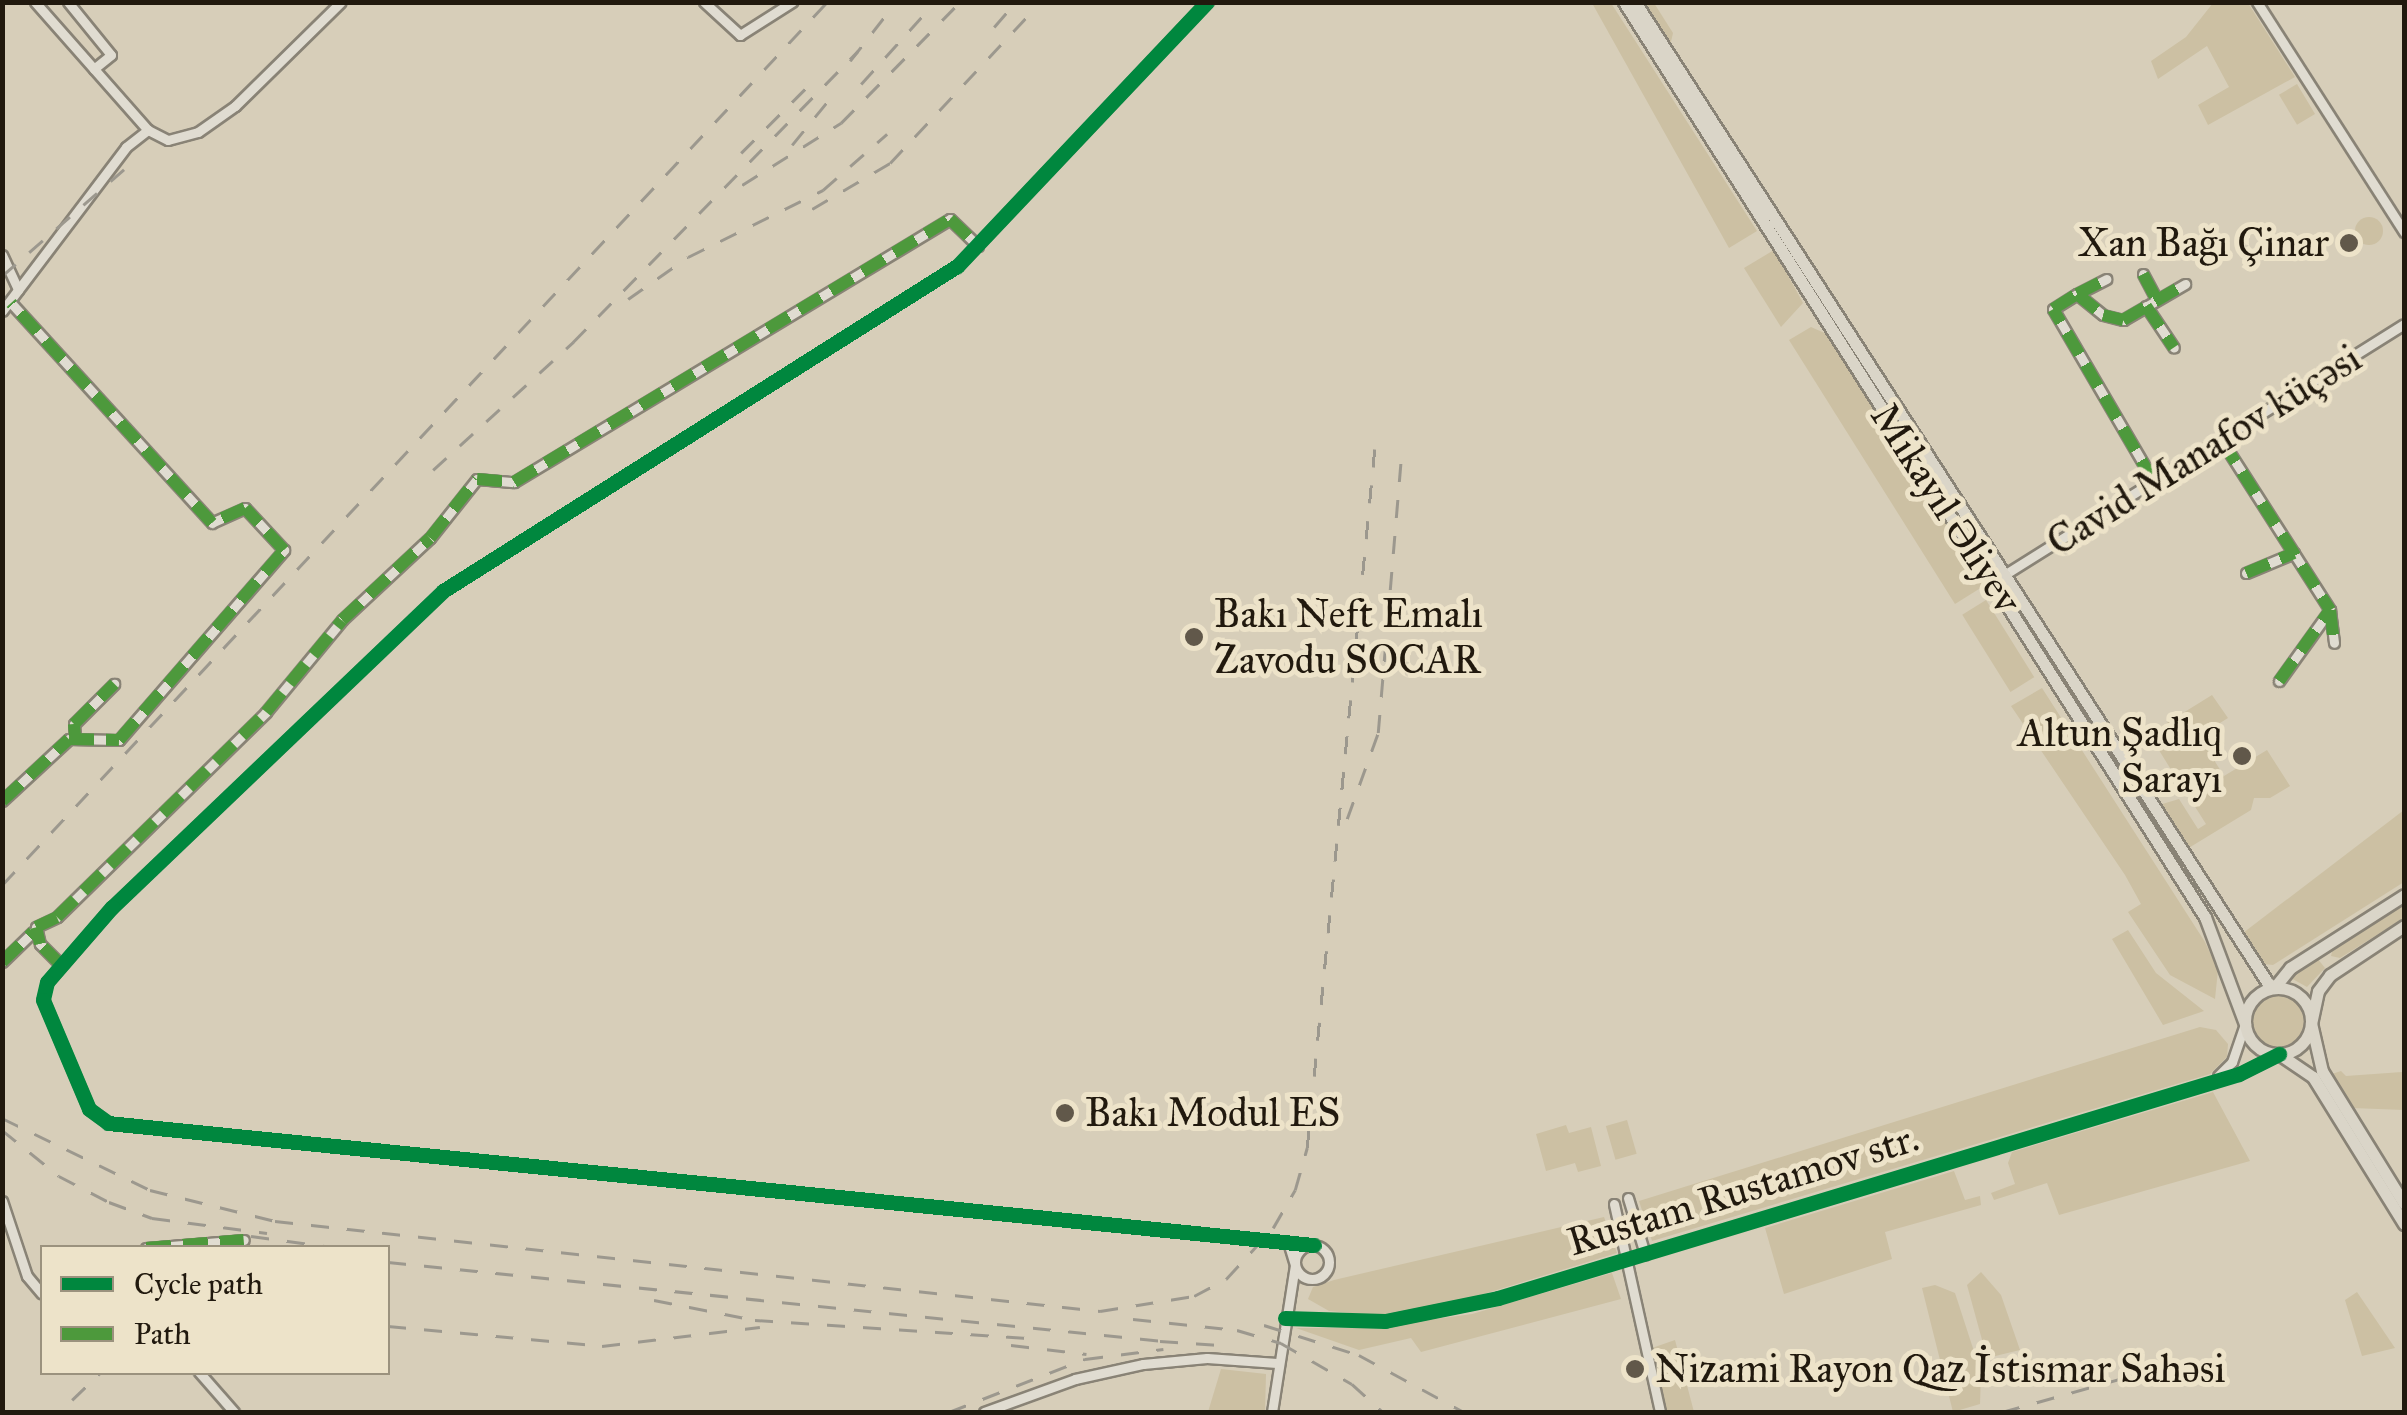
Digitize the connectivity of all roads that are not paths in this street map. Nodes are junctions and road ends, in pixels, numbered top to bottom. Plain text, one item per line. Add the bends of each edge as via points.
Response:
1 (36, 2) edge
2 (68, 2) edge
3 (341, 2) edge
4 (704, 2) edge
5 (792, 2) edge
6 (1207, 2) edge
7 (1624, 2) edge
8 (1635, 2) edge
9 (2257, 2) edge
10 (94, 69) junction
11 (148, 130) junction
12 (2404, 232) edge
13 (978, 246) junction
14 (2, 255) edge
15 (2142, 274) dead end
16 (2106, 279) dead end
17 (2185, 284) dead end
18 (18, 290) junction
19 (2076, 294) junction
20 (2156, 298) junction
21 (11, 303) junction
22 (2146, 306) junction
23 (2, 311) edge
24 (2404, 324) edge
25 (2174, 348) dead end
26 (2222, 442) junction
27 (2154, 482) junction
28 (2294, 553) junction
29 (2246, 573) dead end
30 (2004, 575) junction
31 (2330, 610) junction
32 (2334, 643) dead end
33 (2278, 681) dead end
34 (114, 684) dead end
35 (75, 736) junction
36 (2, 801) edge
37 (2404, 895) edge
38 (2404, 926) edge
39 (33, 932) junction
40 (2333, 940) junction
41 (2, 962) edge
42 (2347, 963) junction
43 (61, 965) junction
44 (2256, 967) junction
45 (2290, 968) junction
46 (2274, 988) junction
47 (2311, 1023) junction
48 (2244, 1024) junction
49 (2279, 1054) junction
50 (2212, 1080) junction
51 (1628, 1198) dead end
52 (2, 1201) edge
53 (1614, 1204) dead end
54 (2404, 1204) edge
55 (2404, 1224) edge
56 (244, 1240) dead end
57 (1288, 1242) junction
58 (183, 1245) edge
59 (1314, 1246) junction
60 (1645, 1254) junction
61 (1630, 1258) junction
62 (1296, 1265) junction
63 (40, 1292) edge
64 (1285, 1318) junction
65 (1277, 1363) junction
66 (202, 1375) edge
67 (234, 1412) edge
68 (984, 1412) edge
69 (1272, 1412) edge
70 (1660, 1412) edge

1 - 10 street
2 - 10 street via 111,55
3 - 11 street via 222,117 168,140
4 - 5 street via 740,35
6 - 13 street
7 - 48 main road, Mikayıl Əliyev via 2205,918
8 - 30 main road, Mikayıl Əliyev
9 - 12 street
10 - 11 street
11 - 18 street via 126,147
13 - 39 street via 950,219 514,482 477,479 430,538 342,620 266,712 57,917
13 - 43 street via 938,280 458,579 125,895
14 - 18 street
15 - 20 street
16 - 19 street
17 - 20 street
18 - 21 street
19 - 22 street via 2117,320
19 - 27 street via 2053,309
20 - 22 street
21 - 23 street
21 - 35 street via 212,523 244,508 284,550 119,740
22 - 25 street
24 - 26 street, Cavid Manafov küçəsi
26 - 27 street, Cavid Manafov küçəsi
26 - 28 street
27 - 30 street, Cavid Manafov küçəsi
28 - 29 street
28 - 31 street
30 - 44 main road, Mikayıl Əliyev
31 - 32 street
31 - 33 street
34 - 35 street via 74,724
35 - 36 street
37 - 40 main road
38 - 42 main road
39 - 41 street
39 - 43 street
40 - 42 main road via 2326,960
40 - 45 main road
42 - 47 main road via 2322,983
43 - 57 street via 47,982 45,1008 89,1110 108,1123
44 - 45 main road via 2268,973
44 - 46 main road, Mikayıl Əliyev
45 - 46 main road
46 - 47 main road via 2300,997
46 - 48 main road via 2250,1002
47 - 49 main road via 2301,1044
47 - 54 main road via 2322,1071
48 - 49 main road via 2260,1049
48 - 50 street via 2232,1062
49 - 50 street, Rustam Rustamov str.
49 - 55 main road via 2313,1077
50 - 60 street, Rustam Rustamov str.
51 - 60 street
52 - 63 street via 27,1276
53 - 61 street
56 - 58 street
57 - 59 street
57 - 62 street
59 - 62 street via 1298,1253
59 - 62 street via 1328,1258 1322,1276 1302,1276
60 - 61 street, Rustam Rustamov str.
61 - 64 street, Rustam Rustamov str. via 1406,1318
61 - 70 street
62 - 64 street
64 - 65 street
65 - 68 street via 1206,1358 1119,1368
65 - 69 street
66 - 67 street

